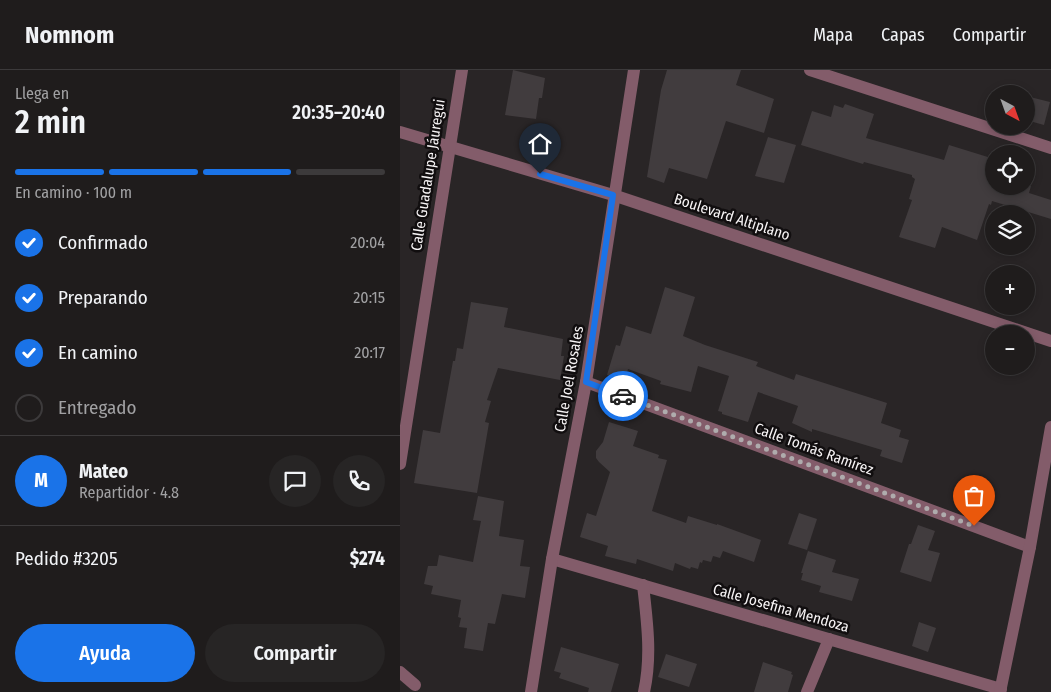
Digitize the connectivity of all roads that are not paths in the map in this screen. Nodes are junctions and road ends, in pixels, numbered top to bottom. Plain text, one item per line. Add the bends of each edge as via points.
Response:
1 (462, 70) edge
2 (634, 70) edge
3 (810, 70) edge
4 (400, 132) edge
5 (448, 147) junction
6 (1051, 148) edge
7 (613, 195) junction
8 (1051, 341) edge
9 (586, 382) junction
10 (1051, 427) edge
11 (400, 464) edge
12 (1030, 547) junction
13 (552, 558) junction
14 (643, 585) junction
15 (829, 640) junction
16 (400, 672) edge
17 (415, 685) dead end
18 (1001, 691) edge
19 (531, 692) edge
20 (644, 692) edge
21 (807, 692) edge

1 - 5 street, Calle Guadalupe Jáuregui
2 - 7 street, Calle Joel Rosales
3 - 6 street
4 - 5 street, Boulevard Altiplano
5 - 7 street, Boulevard Altiplano
5 - 11 street, Calle Guadalupe Jáuregui
7 - 8 street, Boulevard Altiplano
7 - 9 street, Calle Joel Rosales
9 - 12 street, Calle Tomás Ramírez
9 - 13 street, Calle Joel Rosales
10 - 12 street
12 - 18 street
13 - 14 street, Calle Josefina Mendoza
13 - 19 street, Calle Joel Rosales
14 - 15 street, Calle Josefina Mendoza
14 - 20 street via 649,644
15 - 18 street, Calle Josefina Mendoza
15 - 21 street
16 - 17 street

